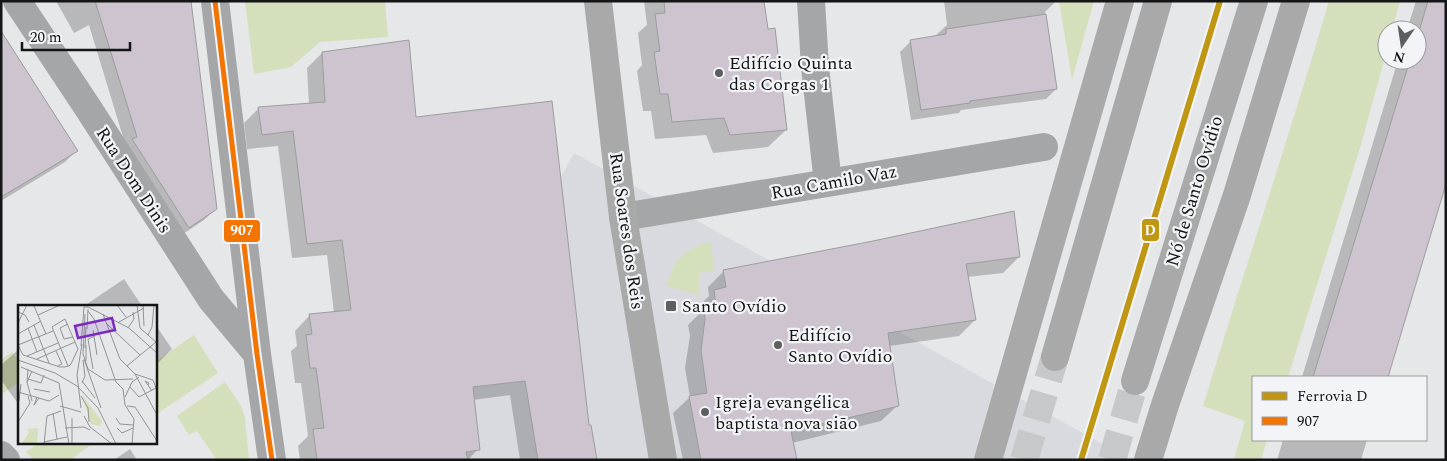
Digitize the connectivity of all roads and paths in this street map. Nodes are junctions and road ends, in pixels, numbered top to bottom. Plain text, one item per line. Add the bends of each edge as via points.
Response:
1 (16, 1) edge
2 (215, 1) edge
3 (598, 1) edge
4 (811, 1) edge
5 (1120, 1) edge
6 (1158, 1) edge
7 (1254, 1) edge
8 (1296, 1) edge
9 (1044, 147) dead end
10 (828, 183) junction
11 (623, 217) junction
12 (257, 354) junction
13 (1055, 357) tunnel mouth
14 (1135, 381) tunnel mouth
15 (1, 455) edge
16 (6, 460) edge
17 (272, 460) edge
18 (663, 460) edge
19 (988, 460) edge
20 (1148, 460) edge

1 - 12 street, Rua Dom Dinis via 211,299
2 - 12 street
3 - 11 main road, Rua Soares dos Reis
4 - 10 street
5 - 19 main road
6 - 13 main road
7 - 14 main road, Nó de Santo Ovídio
8 - 20 main road via 1237,195
9 - 10 street, Rua Camilo Vaz
10 - 11 street, Rua Camilo Vaz
11 - 18 main road, Rua Soares dos Reis
12 - 17 street
15 - 16 main road

